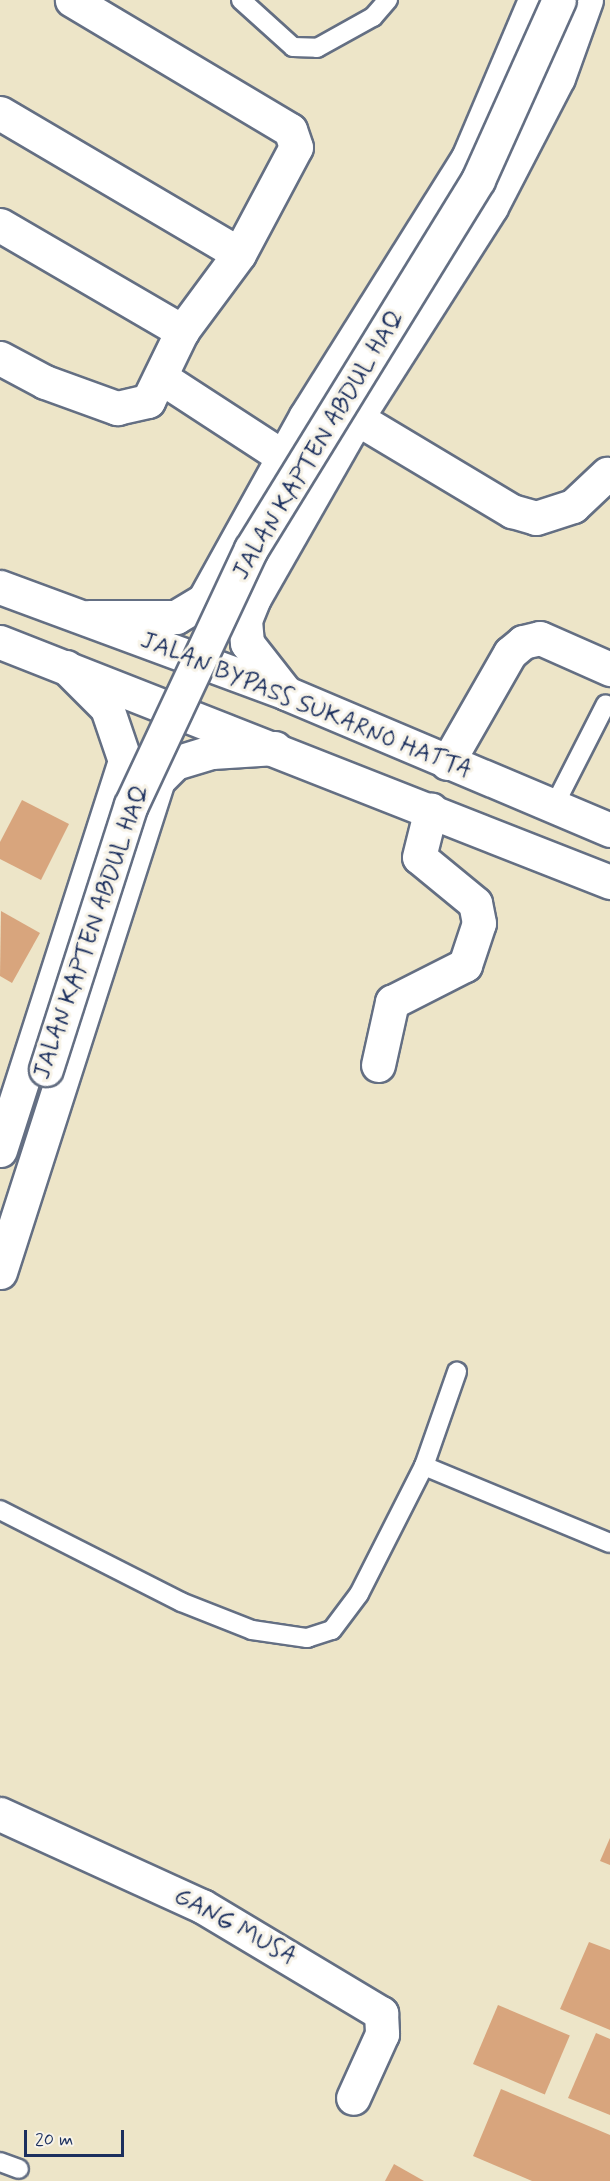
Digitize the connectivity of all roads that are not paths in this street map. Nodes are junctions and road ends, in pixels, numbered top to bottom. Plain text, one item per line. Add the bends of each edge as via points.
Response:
1 (72, 0) edge
2 (241, 0) edge
3 (388, 0) edge
4 (535, 0) edge
5 (560, 0) edge
6 (586, 0) edge
7 (512, 61) junction
8 (558, 78) junction
9 (0, 113) edge
10 (0, 225) edge
11 (239, 254) junction
12 (182, 330) junction
13 (0, 358) edge
14 (162, 378) junction
15 (319, 395) junction
16 (356, 419) junction
17 (283, 458) junction
18 (607, 474) dead end
19 (216, 579) junction
20 (0, 587) edge
21 (254, 598) junction
22 (81, 617) junction
23 (0, 642) edge
24 (64, 666) junction
25 (610, 669) edge
26 (286, 693) junction
27 (606, 704) dead end
28 (277, 748) junction
29 (447, 763) junction
30 (112, 799) junction
31 (554, 806) junction
32 (147, 808) junction
33 (430, 809) junction
34 (610, 830) edge
35 (610, 882) edge
36 (378, 1065) dead end
37 (34, 1106) junction
38 (42, 1139) junction
39 (3, 1140) edge
40 (0, 1272) edge
41 (457, 1372) dead end
42 (424, 1466) junction
43 (0, 1510) edge
44 (610, 1543) edge
45 (0, 1814) edge
46 (353, 2097) dead end
47 (0, 2162) edge
48 (19, 2169) dead end

1 - 11 main road via 290,130 294,156
2 - 3 lane via 293,47 317,48 373,17
4 - 7 main road
5 - 37 main road, JALAN KAPTEN ABDUL HAQ, bridge via 520,98 478,180 251,549 131,805
6 - 8 main road
7 - 8 main road via 520,78 536,83
7 - 15 main road via 468,158
8 - 16 main road via 491,207
9 - 11 main road
10 - 12 main road
11 - 12 main road
12 - 14 main road
13 - 14 main road via 45,382 117,408 147,401
14 - 17 main road
15 - 16 main road
15 - 17 main road
16 - 18 main road via 512,511 536,518 573,506
16 - 21 main road
17 - 19 main road
19 - 21 main road via 216,596 223,606 240,608
19 - 22 main road via 204,600 176,617
20 - 22 main road, JALAN BYPASS SUKARNO HATTA
21 - 26 main road via 244,620 247,643
22 - 26 main road, JALAN BYPASS SUKARNO HATTA
23 - 24 main road, JALAN BYPASS SUKARNO HATTA
24 - 28 main road, JALAN BYPASS SUKARNO HATTA
24 - 30 main road, JALAN KAPTEN ABDUL HAQ via 113,719 125,761
25 - 29 main road via 540,638 523,642 510,652
26 - 29 main road, JALAN BYPASS SUKARNO HATTA
27 - 31 lane
28 - 32 main road, JALAN KAPTEN ABDUL HAQ via 212,752 175,763 158,780
28 - 33 main road, JALAN BYPASS SUKARNO HATTA
29 - 31 main road, JALAN BYPASS SUKARNO HATTA
30 - 32 main road via 118,790 134,787 143,793
30 - 39 main road, JALAN KAPTEN ABDUL HAQ
31 - 34 main road, JALAN BYPASS SUKARNO HATTA
32 - 38 main road, JALAN KAPTEN ABDUL HAQ
33 - 35 main road, JALAN BYPASS SUKARNO HATTA
33 - 36 main road via 419,857 475,903 479,923 465,965 392,1002
37 - 38 main road, JALAN KAPTEN ABDUL HAQ
37 - 39 main road, JALAN KAPTEN ABDUL HAQ
38 - 40 main road, JALAN KAPTEN ABDUL HAQ
41 - 42 lane
42 - 43 lane via 359,1594 332,1630 307,1638 252,1630 181,1602
42 - 44 lane
45 - 46 main road, GANG MUSA via 202,1906 381,2013 382,2034
47 - 48 lane

